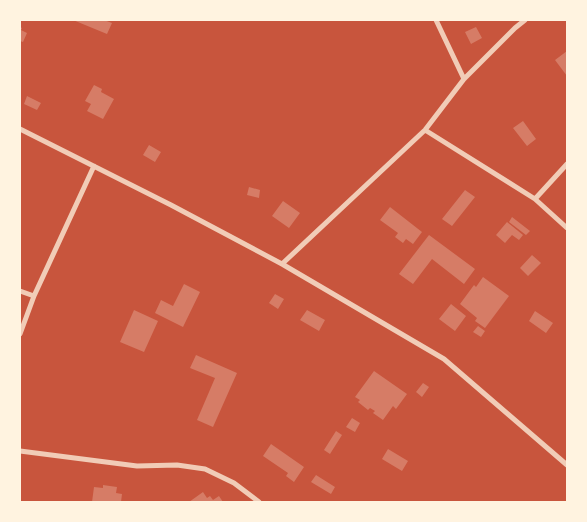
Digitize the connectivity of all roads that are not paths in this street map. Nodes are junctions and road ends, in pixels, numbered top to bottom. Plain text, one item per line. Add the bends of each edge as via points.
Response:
1 (436, 20) edge
2 (525, 20) edge
3 (464, 79) junction
4 (20, 129) edge
5 (425, 130) junction
6 (567, 164) edge
7 (94, 166) junction
8 (535, 199) junction
9 (567, 228) edge
10 (282, 264) junction
11 (20, 291) edge
12 (34, 296) junction
13 (20, 334) edge
14 (20, 451) edge
15 (567, 465) edge
16 (259, 502) edge

1 - 3 street
2 - 3 street
3 - 5 street
4 - 7 street
5 - 8 street
5 - 10 street
6 - 8 street
7 - 10 street
7 - 12 street
8 - 9 street
10 - 15 street via 444,359
11 - 12 street
12 - 13 street
14 - 16 street via 137,466 177,465 205,469 234,483

